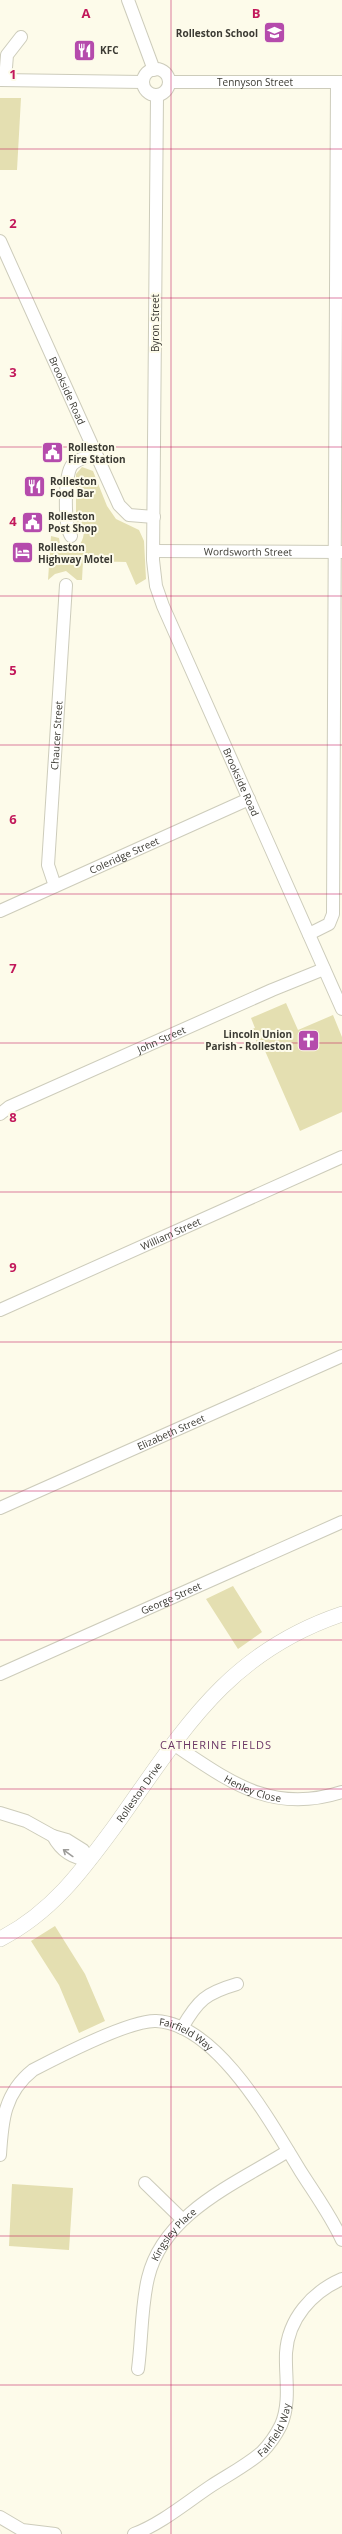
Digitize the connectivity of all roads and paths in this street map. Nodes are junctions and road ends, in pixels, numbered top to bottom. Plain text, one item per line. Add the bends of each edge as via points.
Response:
1 (128, 0) edge
2 (21, 37) dead end
3 (154, 70) junction
4 (3, 80) edge
5 (143, 82) junction
6 (169, 82) junction
7 (340, 82) edge
8 (157, 95) junction
9 (0, 241) edge
10 (94, 453) junction
11 (154, 518) junction
12 (71, 536) dead end
13 (154, 551) junction
14 (338, 552) edge
15 (66, 585) dead end
16 (249, 800) junction
17 (55, 886) junction
18 (0, 910) edge
19 (309, 934) junction
20 (324, 969) junction
21 (342, 1009) edge
22 (0, 1114) edge
23 (342, 1157) edge
24 (0, 1310) edge
25 (342, 1356) edge
26 (0, 1508) edge
27 (342, 1522) edge
28 (342, 1614) edge
29 (0, 1674) edge
30 (173, 1744) junction
31 (342, 1792) edge
32 (0, 1813) edge
33 (90, 1860) junction
34 (0, 1939) edge
35 (237, 1984) dead end
36 (182, 2028) junction
37 (288, 2152) junction
38 (0, 2155) edge
39 (145, 2183) dead end
40 (182, 2219) junction
41 (342, 2240) edge
42 (342, 2279) edge
43 (138, 2369) dead end
44 (0, 2517) edge
45 (55, 2534) edge
46 (134, 2534) edge

1 - 3 street
2 - 4 street via 7,55
3 - 5 street via 146,74
3 - 6 street via 166,74
4 - 5 street
5 - 8 street via 149,93
6 - 7 street, Tennyson Street
6 - 8 street via 167,89
7 - 14 street
8 - 11 street, Byron Street
9 - 10 street, Brookside Road
10 - 11 street, Brookside Road via 121,508 133,516
10 - 12 street via 74,463 68,472 66,524
11 - 13 street, Byron Street
13 - 14 street, Wordsworth Street
13 - 16 street, Brookside Road via 154,575 160,600
14 - 19 street via 333,914 331,922
15 - 17 street, Chaucer Street via 48,866
16 - 17 street, Coleridge Street
16 - 19 street, Brookside Road
17 - 18 street, Coleridge Street
19 - 20 street, Brookside Road
20 - 21 street, Brookside Road
20 - 22 street, John Street via 9,1107
23 - 24 street, William Street
25 - 26 street, Elizabeth Street
27 - 29 street, George Street
28 - 30 main road, Rolleston Drive via 300,1631 249,1662 204,1703
30 - 31 street, Henley Close via 228,1781 263,1796 303,1800
30 - 33 main road, Rolleston Drive
32 - 33 street via 26,1821 53,1836 61,1837 83,1850
33 - 34 main road, Rolleston Drive via 52,1903
35 - 36 street via 210,1994 200,2001
36 - 37 street, Fairfield Way via 211,2049 242,2080
36 - 38 street, Fairfield Way via 156,2022 137,2024 33,2070 22,2079 8,2100 3,2118
37 - 40 street, Kingsley Place
37 - 41 street, Fairfield Way
39 - 40 street
40 - 43 street, Kingsley Place via 160,2248 148,2278
42 - 46 street, Fairfield Way via 310,2300 293,2325 286,2352 285,2410 281,2424 270,2443 251,2460 152,2525
44 - 45 street via 22,2530

